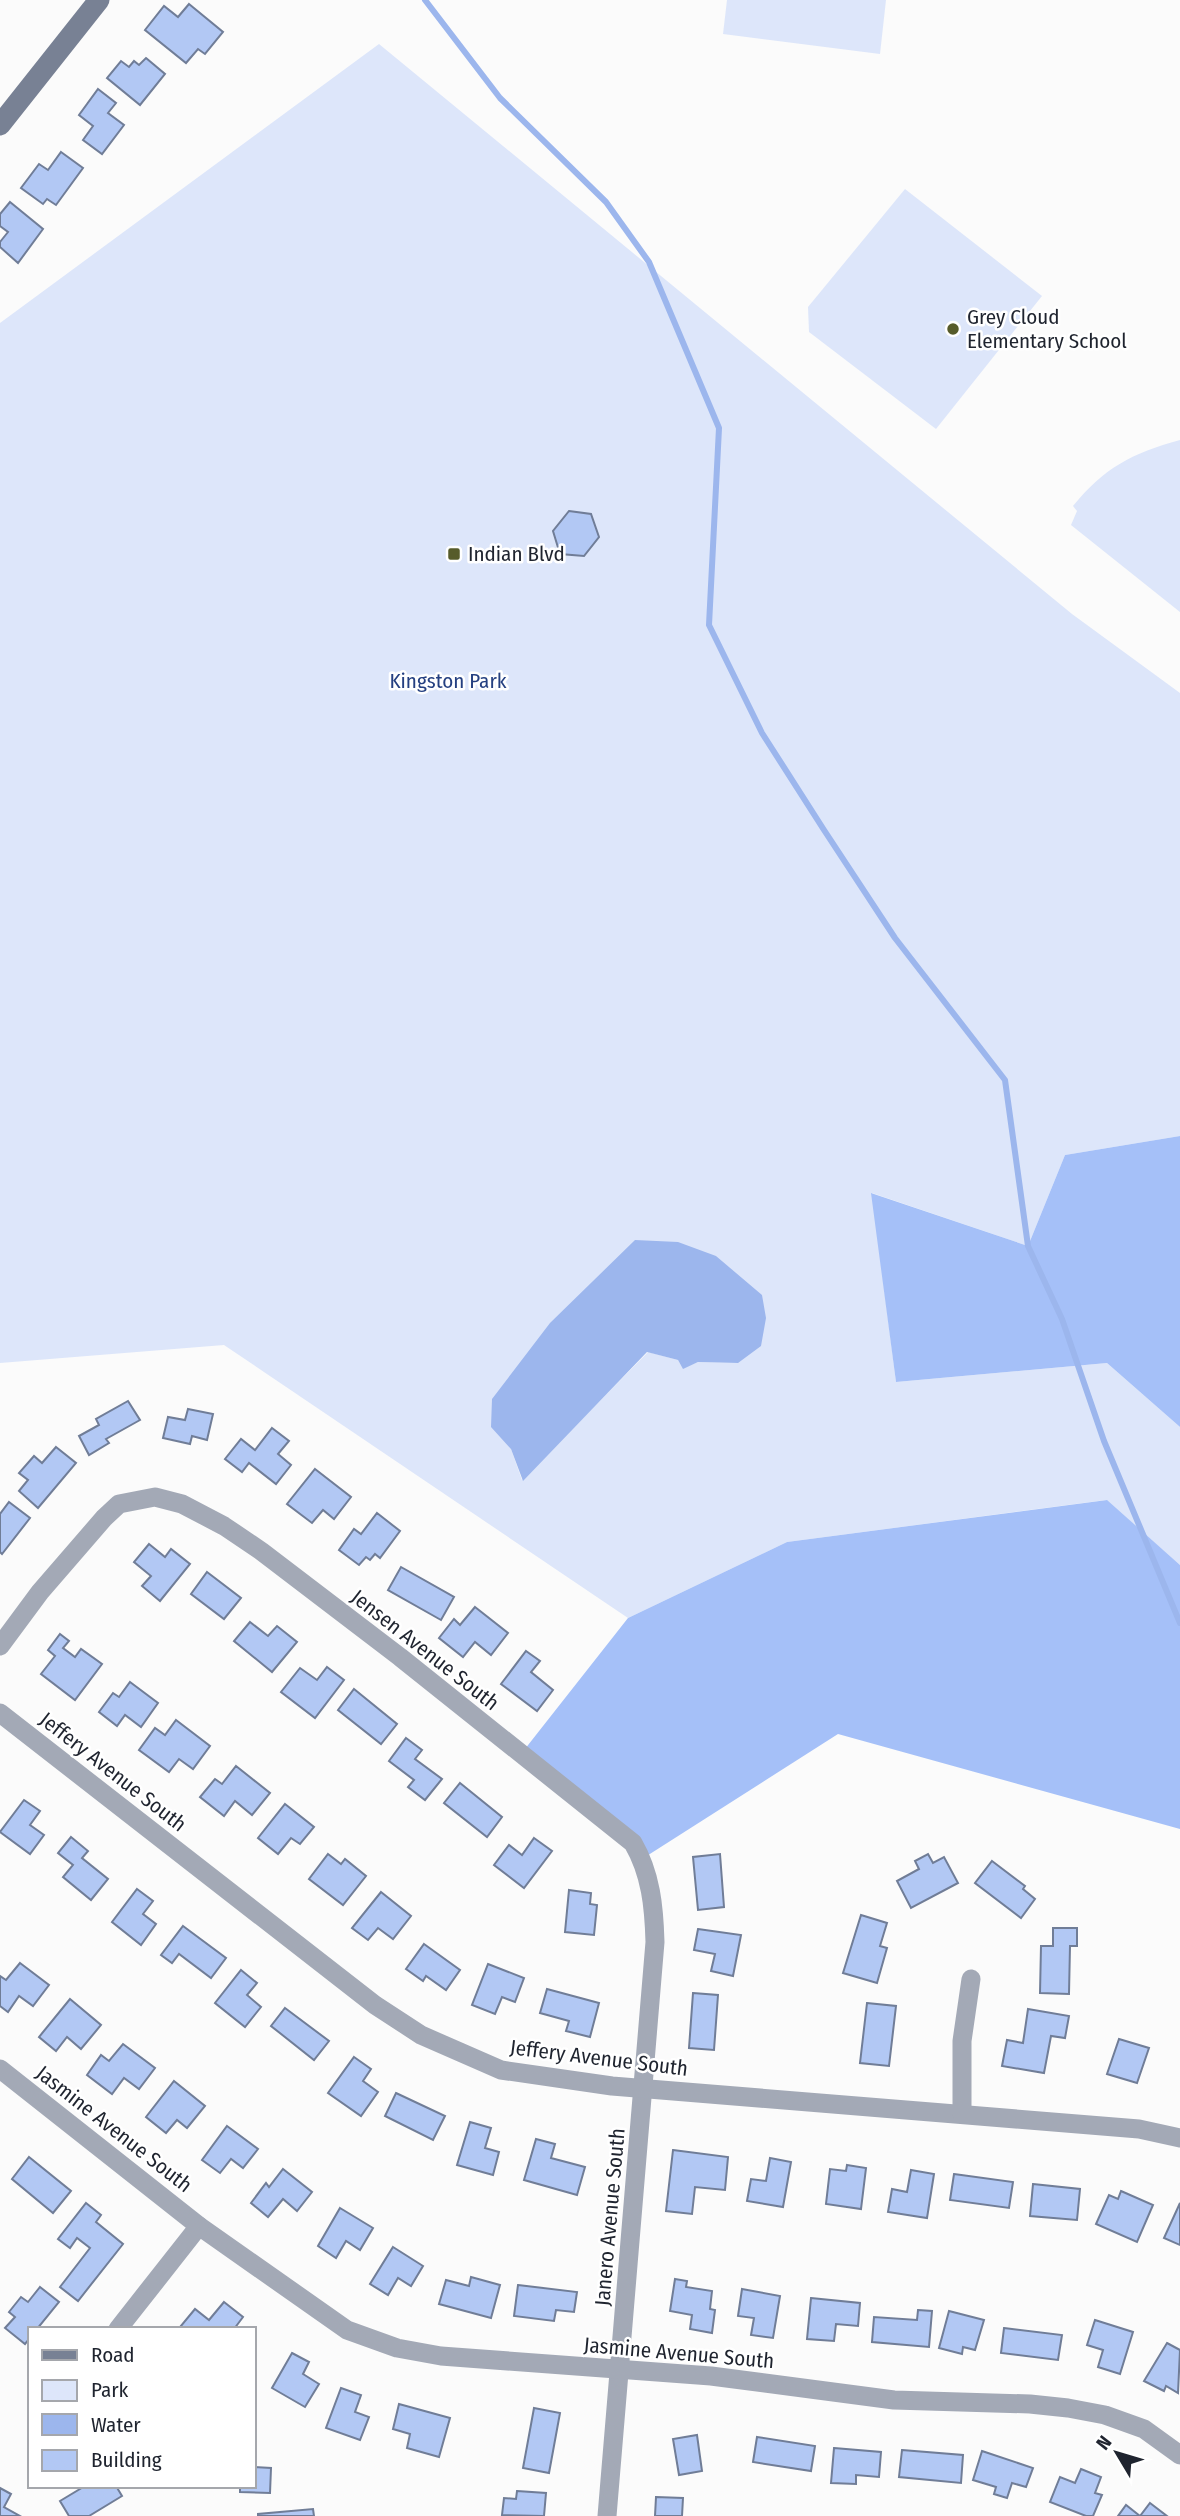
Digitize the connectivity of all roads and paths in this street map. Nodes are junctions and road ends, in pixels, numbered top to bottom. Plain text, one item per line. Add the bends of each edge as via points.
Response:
1 (96, 1) edge
2 (0, 125) edge
3 (0, 1646) edge
4 (0, 1713) edge
5 (971, 1979) dead end
6 (0, 2069) edge
7 (643, 2088) junction
8 (962, 2114) junction
9 (1180, 2138) edge
10 (199, 2226) junction
11 (120, 2327) edge
12 (621, 2369) junction
13 (1180, 2455) edge
14 (607, 2516) edge

1 - 2 street
3 - 7 street, Jensen Avenue South via 48,1583 119,1504 155,1497 181,1504 261,1551 633,1843 654,1905
4 - 7 street, Jeffery Avenue South via 375,2005 421,2035 501,2070
5 - 8 street via 962,2041
6 - 10 street, Jasmine Avenue South
7 - 8 street, Jeffery Avenue South
7 - 12 street, Janero Avenue South
8 - 9 street, Jeffery Avenue South via 1139,2129
10 - 11 street
10 - 12 street, Jasmine Avenue South via 346,2330 397,2348 441,2356
12 - 13 street, Jasmine Avenue South via 894,2400 1069,2408 1144,2429
12 - 14 street, Janero Avenue South

